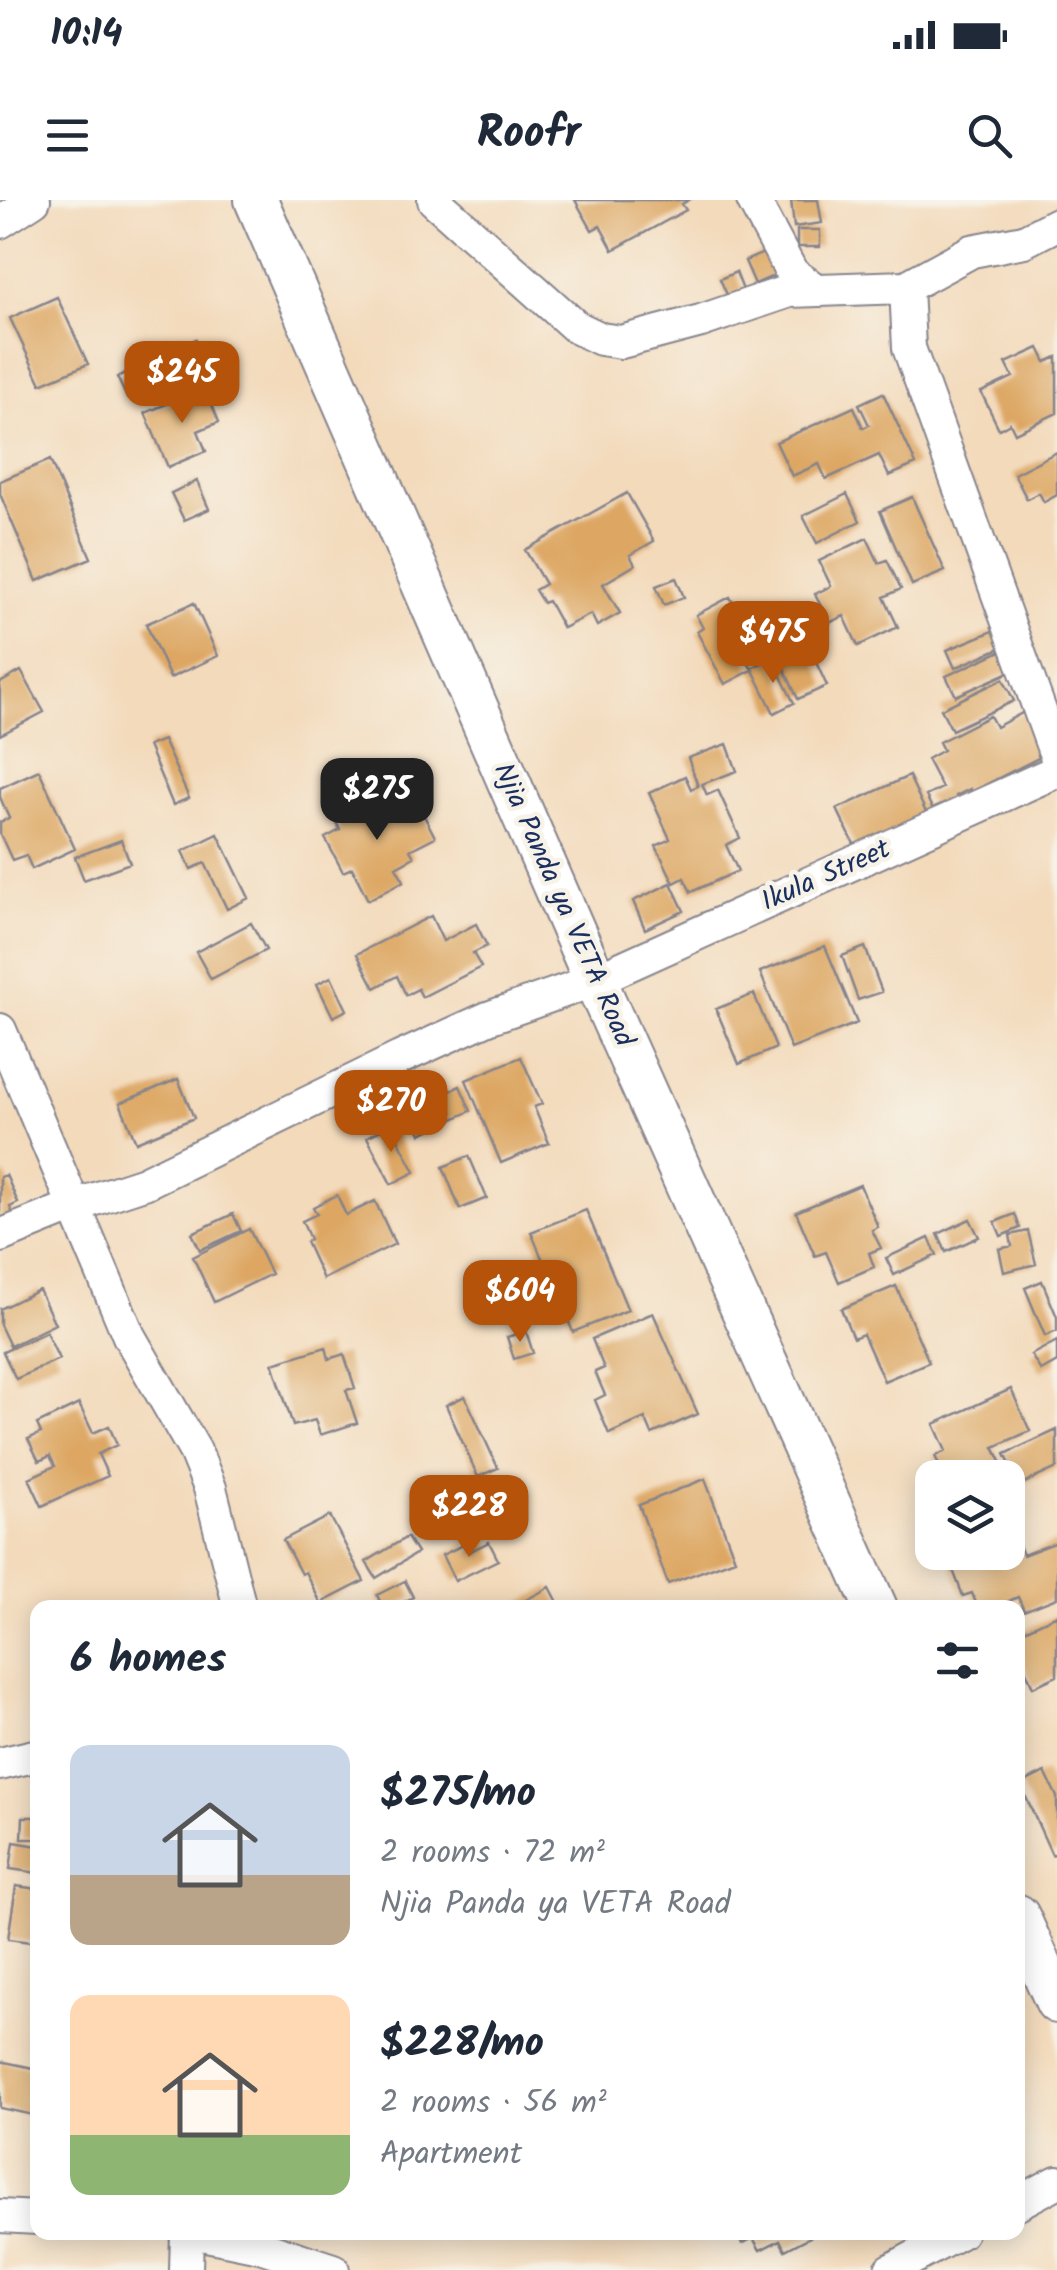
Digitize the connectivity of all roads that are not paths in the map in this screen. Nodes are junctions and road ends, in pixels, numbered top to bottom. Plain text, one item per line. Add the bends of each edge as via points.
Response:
1 (34, 200) edge
2 (256, 200) edge
3 (434, 200) edge
4 (753, 200) edge
5 (0, 222) edge
6 (1057, 224) edge
7 (813, 288) junction
8 (906, 288) junction
9 (1057, 758) edge
10 (1057, 772) edge
11 (595, 980) junction
12 (0, 1030) edge
13 (74, 1206) junction
14 (0, 1236) edge
15 (238, 1600) edge
16 (872, 1600) edge
17 (30, 1757) edge
18 (0, 1764) edge
19 (1025, 1931) edge
20 (1057, 2002) edge
21 (1057, 2182) edge
22 (1025, 2199) edge
23 (0, 2216) edge
24 (30, 2218) edge
25 (188, 2240) edge
26 (230, 2240) edge
27 (947, 2240) edge
28 (186, 2270) edge
29 (333, 2270) edge
30 (890, 2270) edge

1 - 5 street
2 - 11 street, Njia Panda ya VETA Road
3 - 7 street via 576,327 601,339 621,342
4 - 7 street via 792,273
6 - 8 street via 1024,241 972,251
7 - 8 street
8 - 9 street via 909,348
10 - 11 street, Ikula Street
11 - 13 street, Ikula Street via 488,1018 144,1183
11 - 16 street, Njia Panda ya VETA Road
12 - 13 street
13 - 14 street, Ikula Street
13 - 15 street via 129,1336 195,1450
17 - 18 street
19 - 20 street
21 - 22 street
23 - 24 street
25 - 28 street
26 - 29 street
27 - 30 street

